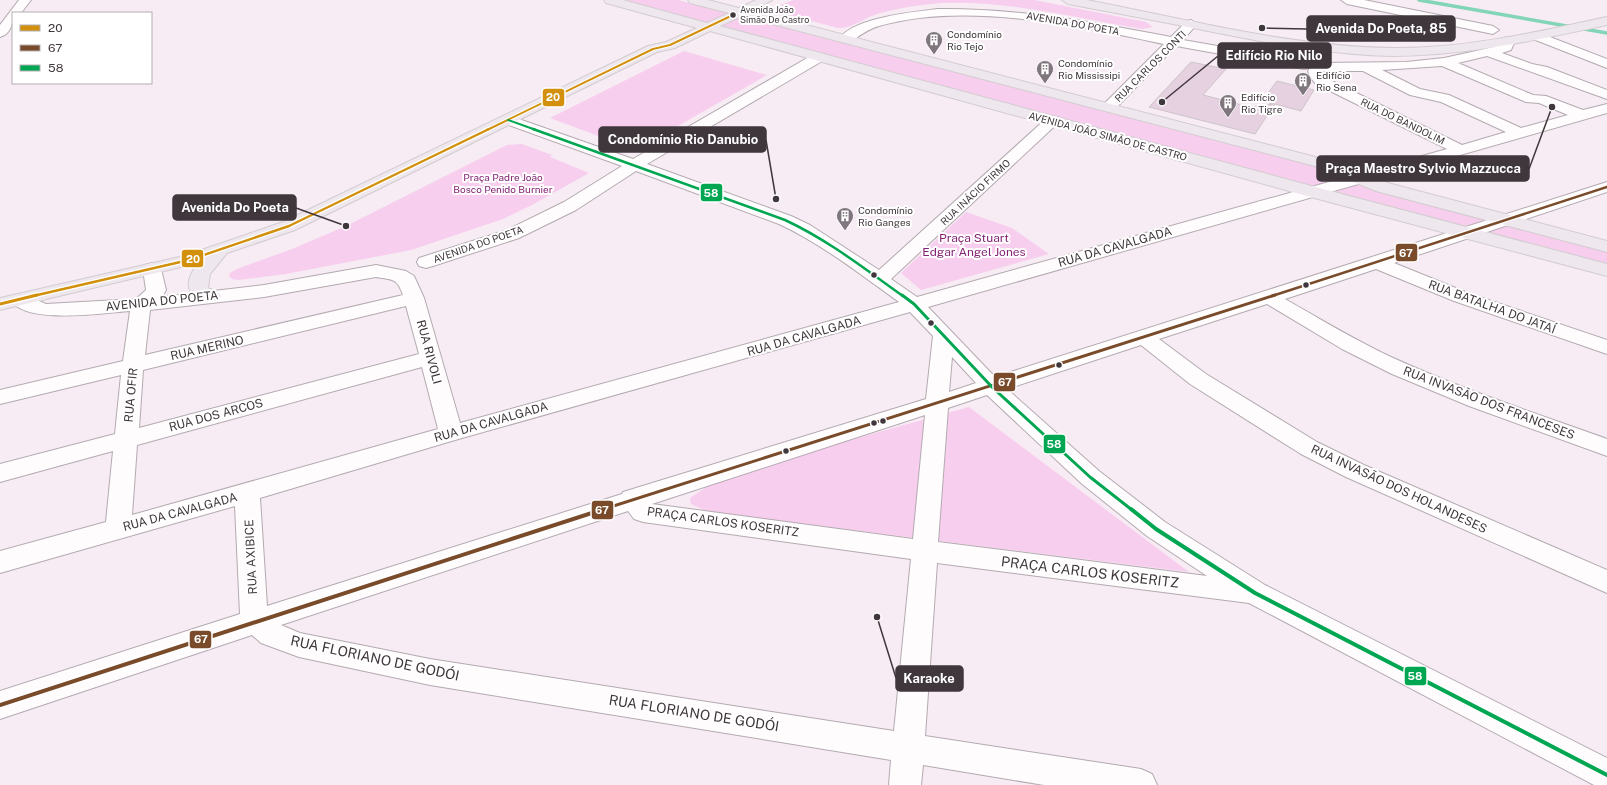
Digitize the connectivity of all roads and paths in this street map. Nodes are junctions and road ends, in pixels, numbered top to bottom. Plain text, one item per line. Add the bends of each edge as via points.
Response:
1 (25, 0) edge
2 (610, 0) edge
3 (694, 0) edge
4 (766, 0) edge
5 (1068, 0) edge
6 (1102, 0) edge
7 (1347, 0) edge
8 (737, 7) edge
9 (16, 12) edge
10 (1588, 13) dead end
11 (12, 17) edge
12 (1604, 21) edge
13 (1191, 24) junction
14 (701, 25) junction
15 (1507, 27) dead end
16 (1493, 30) junction
17 (0, 33) edge
18 (1537, 36) junction
19 (845, 39) junction
20 (1175, 42) junction
21 (1500, 48) junction
22 (1393, 52) junction
23 (819, 57) junction
24 (1444, 62) junction
25 (1607, 64) edge
26 (1304, 65) dead end
27 (1322, 66) joint
28 (1410, 66) junction
29 (1365, 67) junction
30 (1386, 67) junction
31 (1607, 95) edge
32 (1444, 98) junction
33 (1108, 107) junction
34 (1607, 108) edge
35 (1576, 117) junction
36 (508, 120) junction
37 (1053, 120) junction
38 (1520, 133) junction
39 (1461, 150) junction
40 (635, 165) junction
41 (1361, 178) junction
42 (1607, 187) edge
43 (1313, 192) junction
44 (1506, 220) junction
45 (1467, 232) junction
46 (1607, 247) edge
47 (220, 250) junction
48 (426, 262) dead end
49 (1378, 263) junction
50 (152, 269) junction
51 (1607, 270) edge
52 (399, 275) joint
53 (880, 279) junction
54 (210, 296) junction
55 (1268, 297) junction
56 (414, 298) junction
57 (20, 300) junction
58 (0, 304) edge
59 (914, 304) junction
60 (141, 305) junction
61 (943, 334) junction
62 (1143, 337) junction
63 (1607, 347) edge
64 (431, 358) junction
65 (133, 365) junction
66 (992, 387) junction
67 (0, 397) edge
68 (936, 404) junction
69 (451, 433) junction
70 (127, 439) junction
71 (1607, 448) edge
72 (0, 473) edge
73 (247, 493) junction
74 (632, 499) junction
75 (118, 528) junction
76 (925, 552) junction
77 (0, 562) edge
78 (1607, 582) edge
79 (1255, 593) junction
80 (254, 620) junction
81 (0, 705) edge
82 (907, 747) junction
83 (1607, 775) edge
84 (905, 785) edge
85 (1141, 785) edge

1 - 9 street
2 - 14 main road, AVENIDA JOÃO SIMÃO DE CASTRO
3 - 8 main road
4 - 8 main road
5 - 13 main road, AVENIDA DO POETA
6 - 16 main road via 1280,34 1354,44 1390,45 1425,42
7 - 16 street
8 - 14 main road
8 - 19 main road
10 - 12 main road
11 - 17 street
12 - 18 main road, AVENIDA DO POETA
13 - 20 street, RUA CARLOS CONTI
13 - 22 main road, AVENIDA DO POETA via 1309,46
14 - 23 main road, AVENIDA JOÃO SIMÃO DE CASTRO
14 - 36 main road via 670,45 653,49
15 - 16 main road
18 - 21 main road, AVENIDA DO POETA
18 - 25 street
19 - 20 street, AVENIDA DO POETA via 873,23 914,12 963,9 1013,12
19 - 33 main road
20 - 26 street, AVENIDA DO POETA
20 - 33 street, RUA CARLOS CONTI
21 - 22 main road, AVENIDA DO POETA
21 - 24 street, AVENIDA DO POETA
21 - 31 street via 1529,68 1542,70
22 - 28 main road
23 - 37 main road, AVENIDA JOÃO SIMÃO DE CASTRO
23 - 40 street, AVENIDA DO POETA
24 - 28 street, AVENIDA DO POETA
24 - 35 street via 1531,99 1533,104
27 - 29 street, AVENIDA DO POETA
27 - 39 street, RUA DO BANDOLIM via 1315,71 1321,81
28 - 30 street, AVENIDA DO POETA
29 - 30 street, AVENIDA DO POETA
29 - 32 street via 1420,93
30 - 32 street via 1439,90
32 - 38 street
33 - 41 main road via 1321,163
34 - 35 street, RUA DA CAVALGADA
35 - 38 street, RUA DA CAVALGADA
36 - 40 street
36 - 47 main road via 289,226
37 - 43 main road, AVENIDA JOÃO SIMÃO DE CASTRO
37 - 53 street, RUA INÁCIO FIRMO
38 - 39 street, RUA DA CAVALGADA
39 - 41 street, RUA DA CAVALGADA
40 - 48 street, AVENIDA DO POETA via 546,219 513,234
40 - 53 street via 785,220 844,254
41 - 43 street, RUA DA CAVALGADA
41 - 44 main road via 1382,187
42 - 44 street, PRAÇA CARLOS KOSERITZ
43 - 45 main road, AVENIDA JOÃO SIMÃO DE CASTRO
43 - 59 street, RUA DA CAVALGADA
44 - 45 street, PRAÇA CARLOS KOSERITZ
44 - 46 main road
45 - 49 street, PRAÇA CARLOS KOSERITZ
45 - 51 main road, AVENIDA JOÃO SIMÃO DE CASTRO
47 - 50 main road
47 - 54 main road via 199,275 196,284 199,291
49 - 55 street, PRAÇA CARLOS KOSERITZ
49 - 63 street, RUA BATALHA DO JATAÍ via 1461,297
50 - 57 main road
50 - 60 street via 156,290 151,298
52 - 54 street, AVENIDA DO POETA via 376,271 264,291
52 - 56 street, RUA RIVOLI via 407,280
53 - 59 street
54 - 60 street, AVENIDA DO POETA
55 - 62 street, PRAÇA CARLOS KOSERITZ
55 - 71 street, RUA INVASÃO DOS FRANCESES via 1336,337 1399,369
56 - 64 street, RUA RIVOLI
56 - 65 street, RUA MERINO
57 - 58 main road
57 - 60 street, AVENIDA DO POETA via 45,310
59 - 61 street
59 - 69 street, RUA DA CAVALGADA
60 - 65 street, RUA OFIR
61 - 66 street
61 - 68 street
62 - 66 street, PRAÇA CARLOS KOSERITZ
62 - 78 street, RUA INVASÃO DOS HOLANDESES via 1204,383 1309,448 1355,471
64 - 69 street, RUA RIVOLI
64 - 70 street, RUA DOS ARCOS
65 - 67 street, RUA MERINO
65 - 70 street, RUA OFIR
66 - 68 street, PRAÇA CARLOS KOSERITZ
66 - 79 street via 1090,476 1156,529
68 - 74 street, PRAÇA CARLOS KOSERITZ
68 - 76 street
69 - 73 street, RUA DA CAVALGADA
70 - 72 street, RUA DOS ARCOS
70 - 75 street, RUA OFIR
73 - 75 street, RUA DA CAVALGADA
73 - 80 street, RUA AXIBICE
74 - 76 street, PRAÇA CARLOS KOSERITZ via 643,512
74 - 80 street
75 - 77 street, RUA DA CAVALGADA
76 - 79 street, PRAÇA CARLOS KOSERITZ
76 - 82 street
79 - 83 street
80 - 81 street
80 - 82 street, RUA FLORIANO DE GODÓI via 271,634 298,645 430,672
82 - 84 street
82 - 85 street, RUA FLORIANO DE GODÓI

